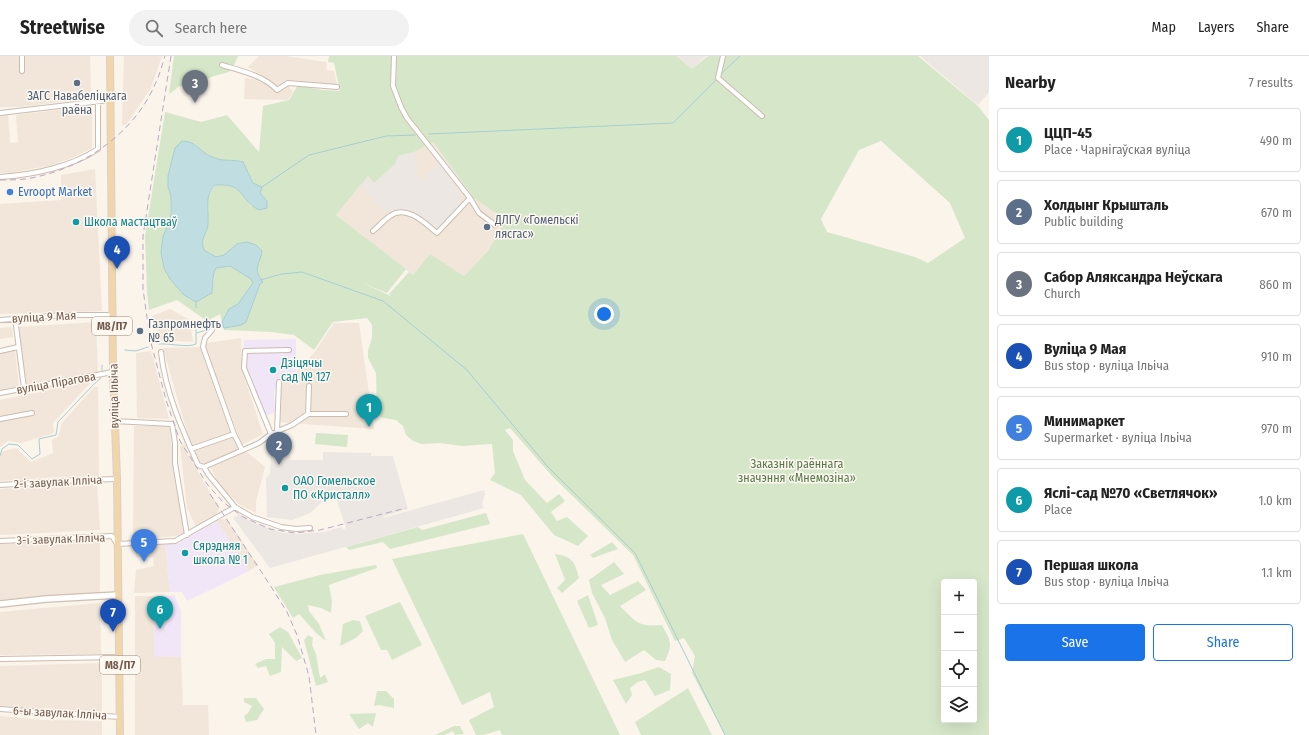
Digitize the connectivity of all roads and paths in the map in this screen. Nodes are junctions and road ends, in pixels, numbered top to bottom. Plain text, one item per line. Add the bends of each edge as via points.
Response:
1 (22, 56) edge
2 (110, 56) edge
3 (394, 56) edge
4 (723, 56) edge
5 (222, 65) dead end
6 (22, 71) dead end
7 (338, 87) dead end
8 (110, 100) junction
9 (98, 101) junction
10 (0, 112) edge
11 (762, 116) dead end
12 (0, 176) edge
13 (470, 198) junction
14 (495, 225) dead end
15 (373, 231) dead end
16 (112, 315) junction
17 (15, 318) junction
18 (0, 320) edge
19 (212, 330) dead end
20 (18, 347) junction
21 (289, 350) dead end
22 (0, 351) edge
23 (161, 352) dead end
24 (113, 372) junction
25 (279, 382) dead end
26 (310, 386) dead end
27 (24, 388) junction
28 (0, 394) edge
29 (32, 413) dead end
30 (308, 414) junction
31 (346, 414) dead end
32 (0, 419) edge
33 (114, 421) junction
34 (277, 432) junction
35 (234, 434) junction
36 (271, 434) junction
37 (192, 448) junction
38 (242, 450) junction
39 (204, 467) junction
40 (116, 479) junction
41 (0, 485) edge
42 (236, 507) junction
43 (310, 528) dead end
44 (187, 535) junction
45 (0, 541) edge
46 (118, 544) junction
47 (118, 595) junction
48 (0, 604) edge
49 (120, 657) junction
50 (0, 659) edge
51 (0, 709) edge
52 (120, 717) junction
53 (120, 735) edge

1 - 6 street
2 - 8 main road, вуліца Ільіча / М8/П7
3 - 13 street via 394,86 401,107
4 - 11 street via 718,78
5 - 7 street via 272,84 277,90 288,83
8 - 9 street
8 - 16 main road, вуліца Ільіча / М8/П7
9 - 10 street
9 - 12 street via 98,149 46,170
13 - 14 street via 479,213
13 - 15 street via 437,233 422,219 402,212 391,215
16 - 17 street, вуліца 9 Мая
16 - 24 main road, вуліца Ільіча / М8/П7
17 - 18 street, вуліца 9 Мая
17 - 20 street
19 - 35 street via 202,347
20 - 22 street
20 - 27 street
21 - 36 street via 245,351 244,368
23 - 37 street via 166,382 180,424
24 - 27 street, вуліца Пірагова
24 - 33 main road, вуліца Ільіча / М8/П7
25 - 34 street
26 - 30 street
27 - 28 street, вуліца Пірагова
29 - 32 street
30 - 31 street
30 - 34 street
33 - 40 main road, вуліца Ільіча / М8/П7
33 - 44 street via 172,424 175,463
34 - 36 street
35 - 37 street
35 - 38 street
36 - 38 street via 259,443
37 - 39 street via 198,465
38 - 39 street
39 - 42 street
40 - 41 street, 2-і завулак Ілліча
40 - 46 main road, вуліца Ільіча / М8/П7
42 - 43 street via 252,517 275,525 296,529
42 - 44 street
44 - 46 street via 175,541
45 - 46 street, 3-і завулак Ілліча via 112,536
46 - 47 main road, вуліца Ільіча / М8/П7
47 - 48 street
47 - 49 main road, вуліца Ільіча / М8/П7
49 - 50 street
49 - 52 main road, вуліца Ільіча / М8/П7
51 - 52 street, 6-ы завулак Ілліча
52 - 53 main road, вуліца Ільіча / М8/П7

